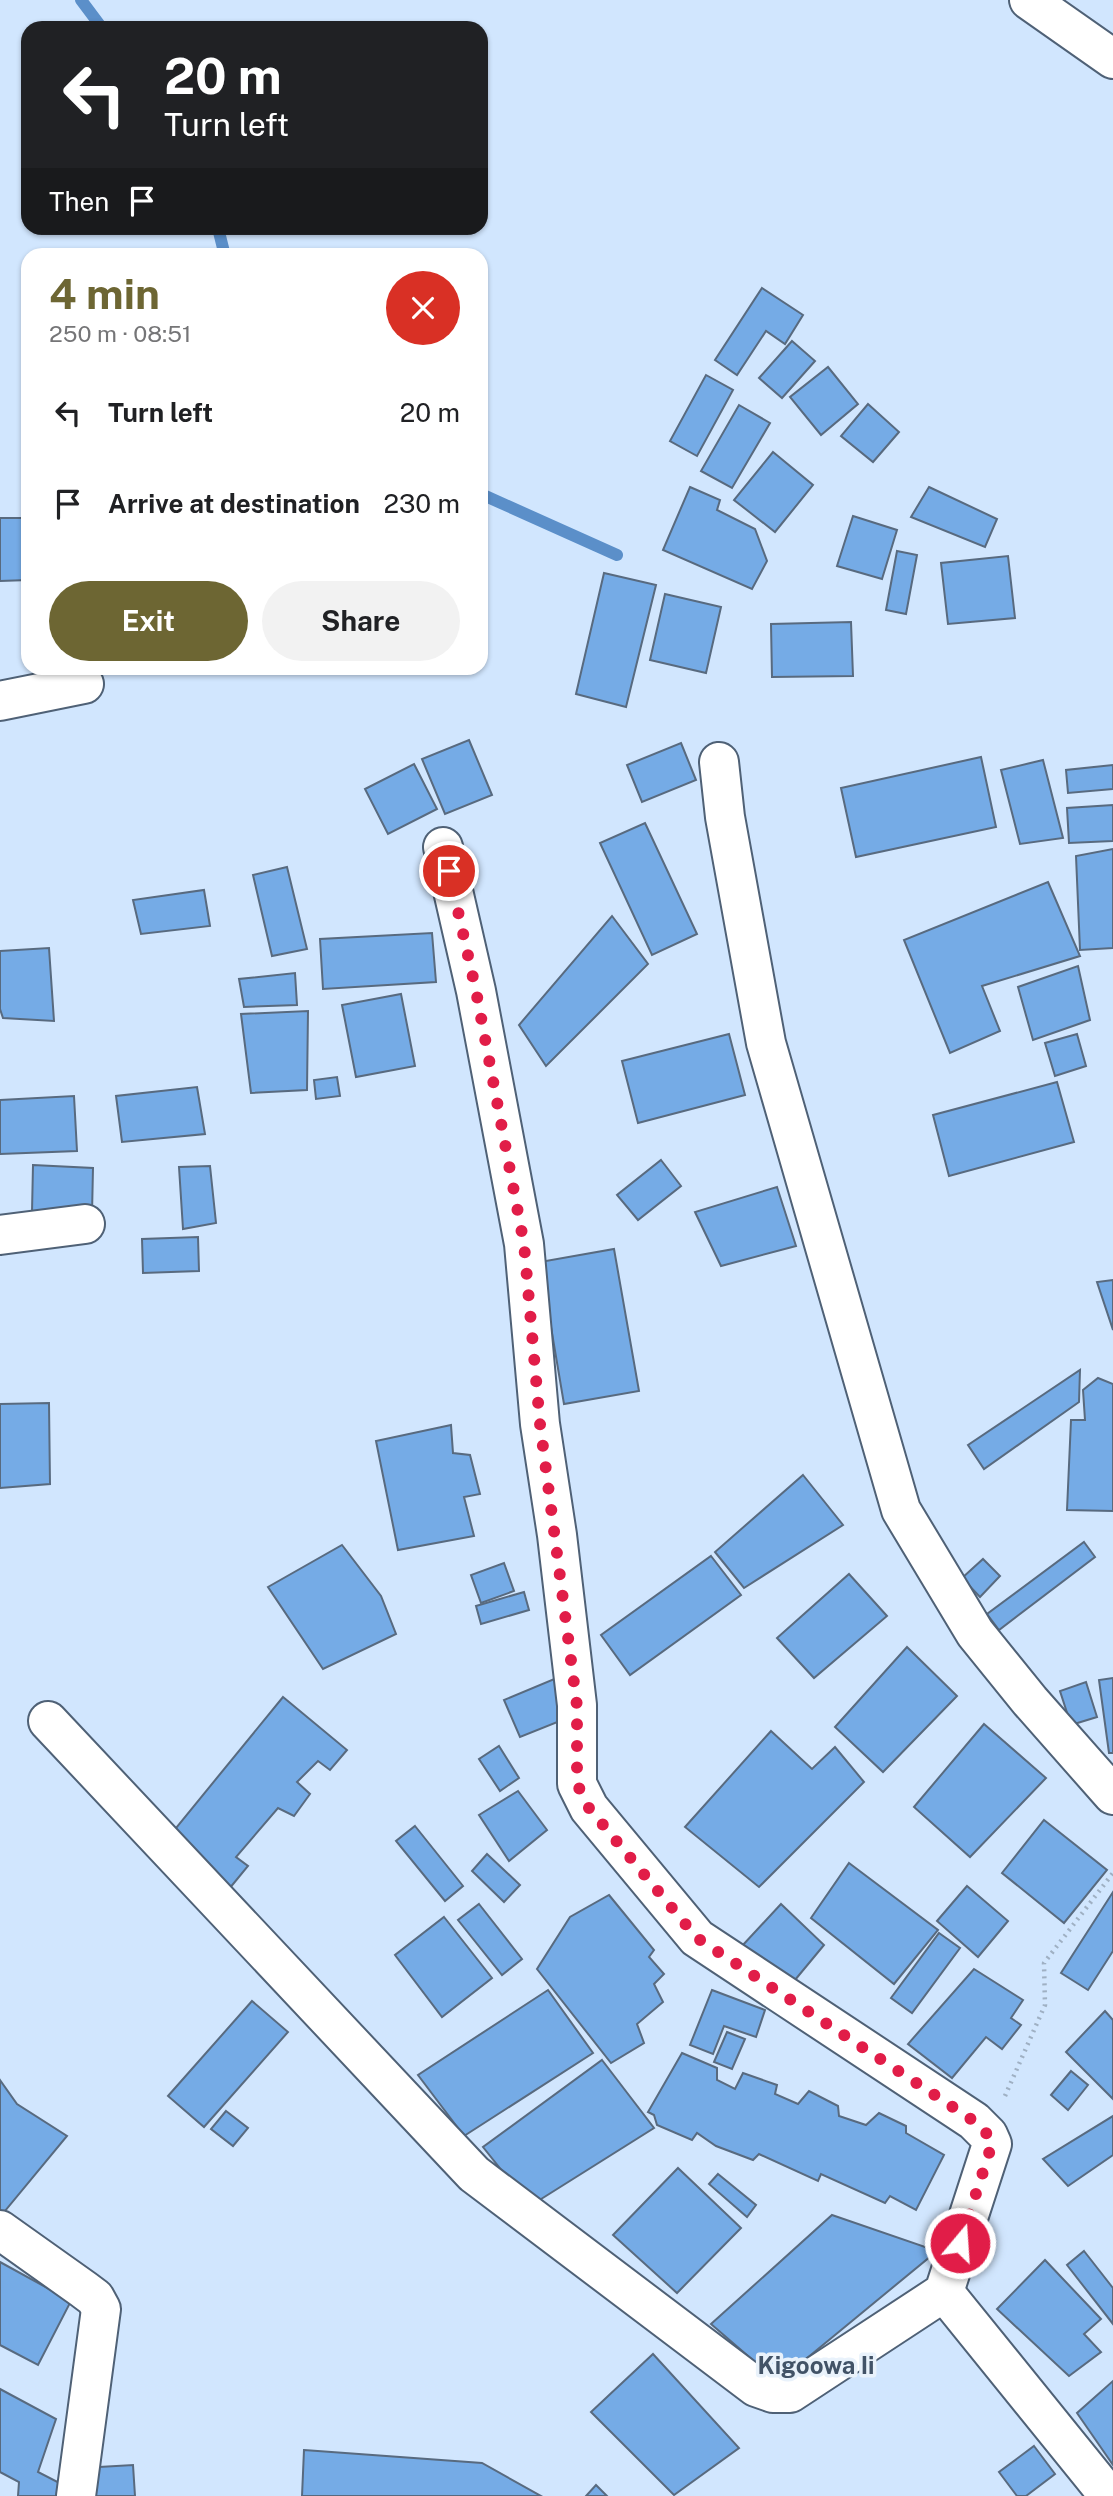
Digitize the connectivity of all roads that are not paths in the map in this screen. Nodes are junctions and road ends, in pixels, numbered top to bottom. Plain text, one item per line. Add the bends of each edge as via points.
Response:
1 (1029, 0) edge
2 (1113, 59) edge
3 (84, 684) dead end
4 (0, 701) edge
5 (719, 762) dead end
6 (443, 847) dead end
7 (85, 1224) dead end
8 (0, 1235) edge
9 (48, 1721) dead end
10 (1113, 1795) edge
11 (0, 2231) edge
12 (944, 2292) junction
13 (76, 2496) edge
14 (1110, 2496) edge

1 - 2 main road
3 - 4 main road
5 - 10 main road via 766,1043 901,1510 975,1633
6 - 12 main road via 476,991 524,1244 540,1424 577,1706 577,1784 589,1808 697,1938 974,2121 988,2135 992,2144
7 - 8 main road
9 - 12 main road via 474,2174 756,2387 790,2393
11 - 13 main road via 95,2298 101,2309
12 - 14 main road

